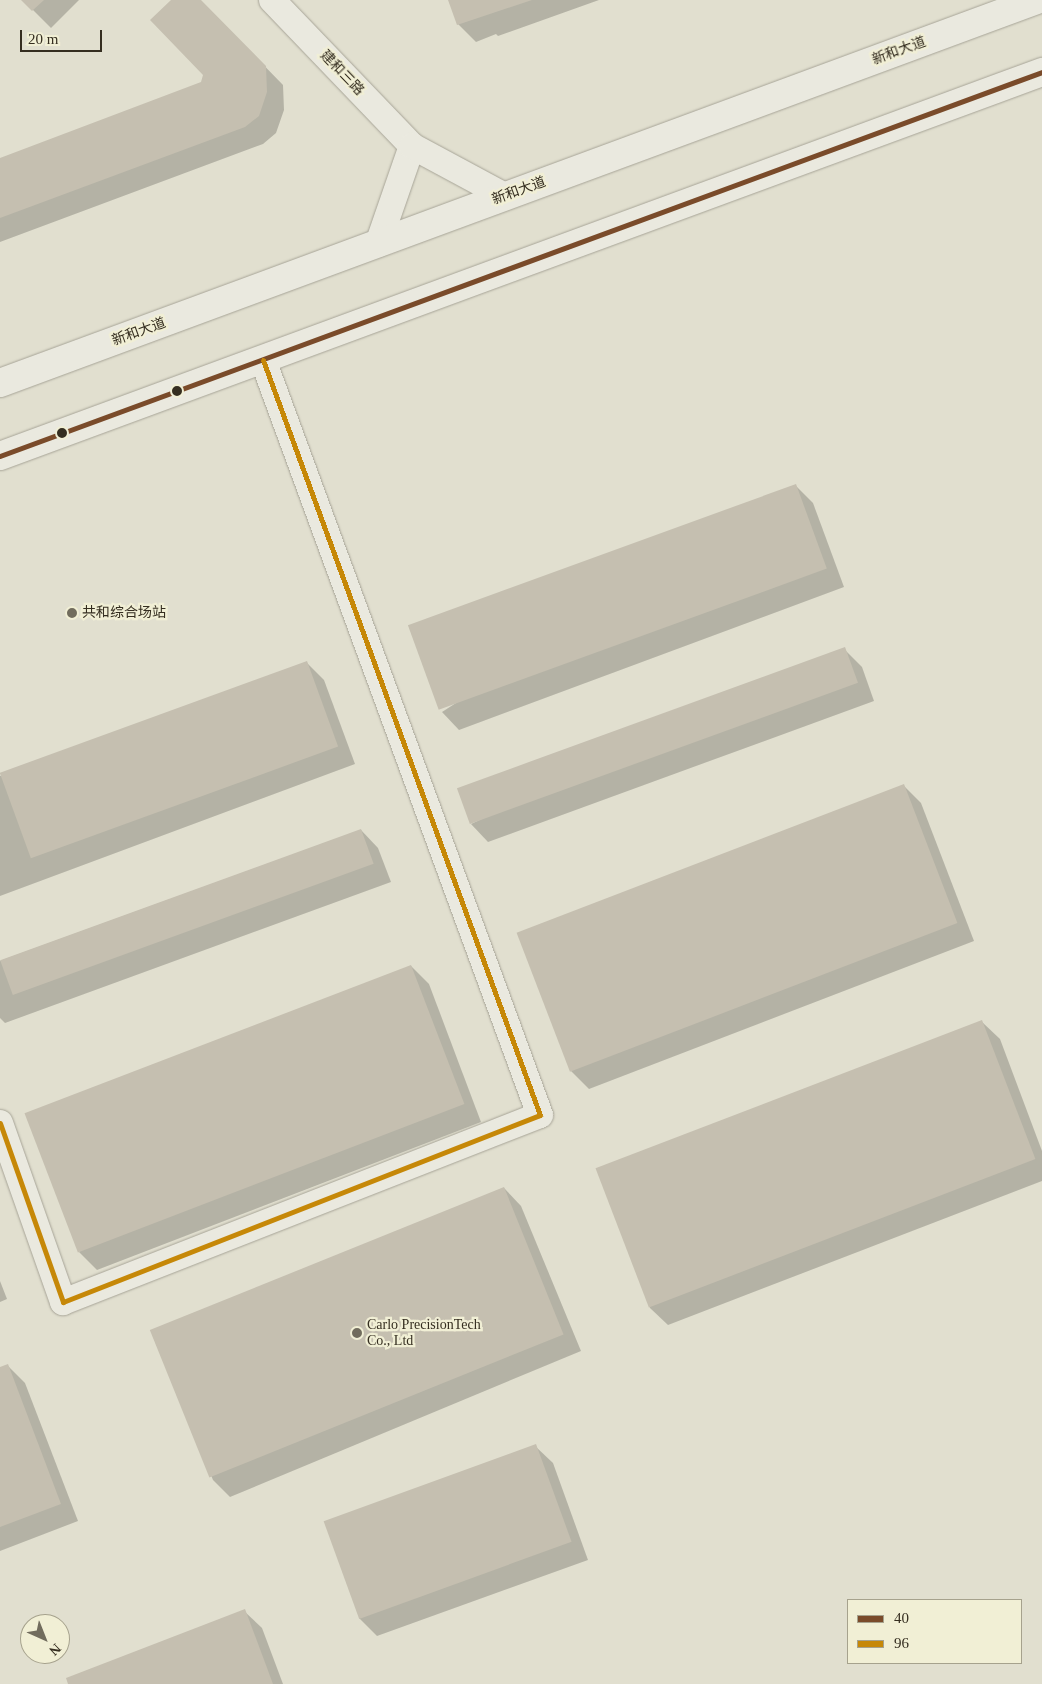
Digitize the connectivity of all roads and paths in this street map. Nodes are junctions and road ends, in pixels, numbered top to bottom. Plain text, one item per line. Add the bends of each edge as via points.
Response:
1 (272, 0) edge
2 (1037, 0) edge
3 (1042, 72) edge
4 (412, 146) junction
5 (505, 196) junction
6 (378, 244) junction
7 (263, 360) junction
8 (0, 383) edge
9 (0, 456) edge
10 (0, 1123) edge

1 - 4 street, 建和三路
2 - 5 main road, 新和大道
3 - 7 main road
4 - 5 street, 建和三路
4 - 6 street
5 - 6 main road, 新和大道
6 - 8 main road, 新和大道
7 - 9 main road
7 - 10 street via 540,1115 63,1302

